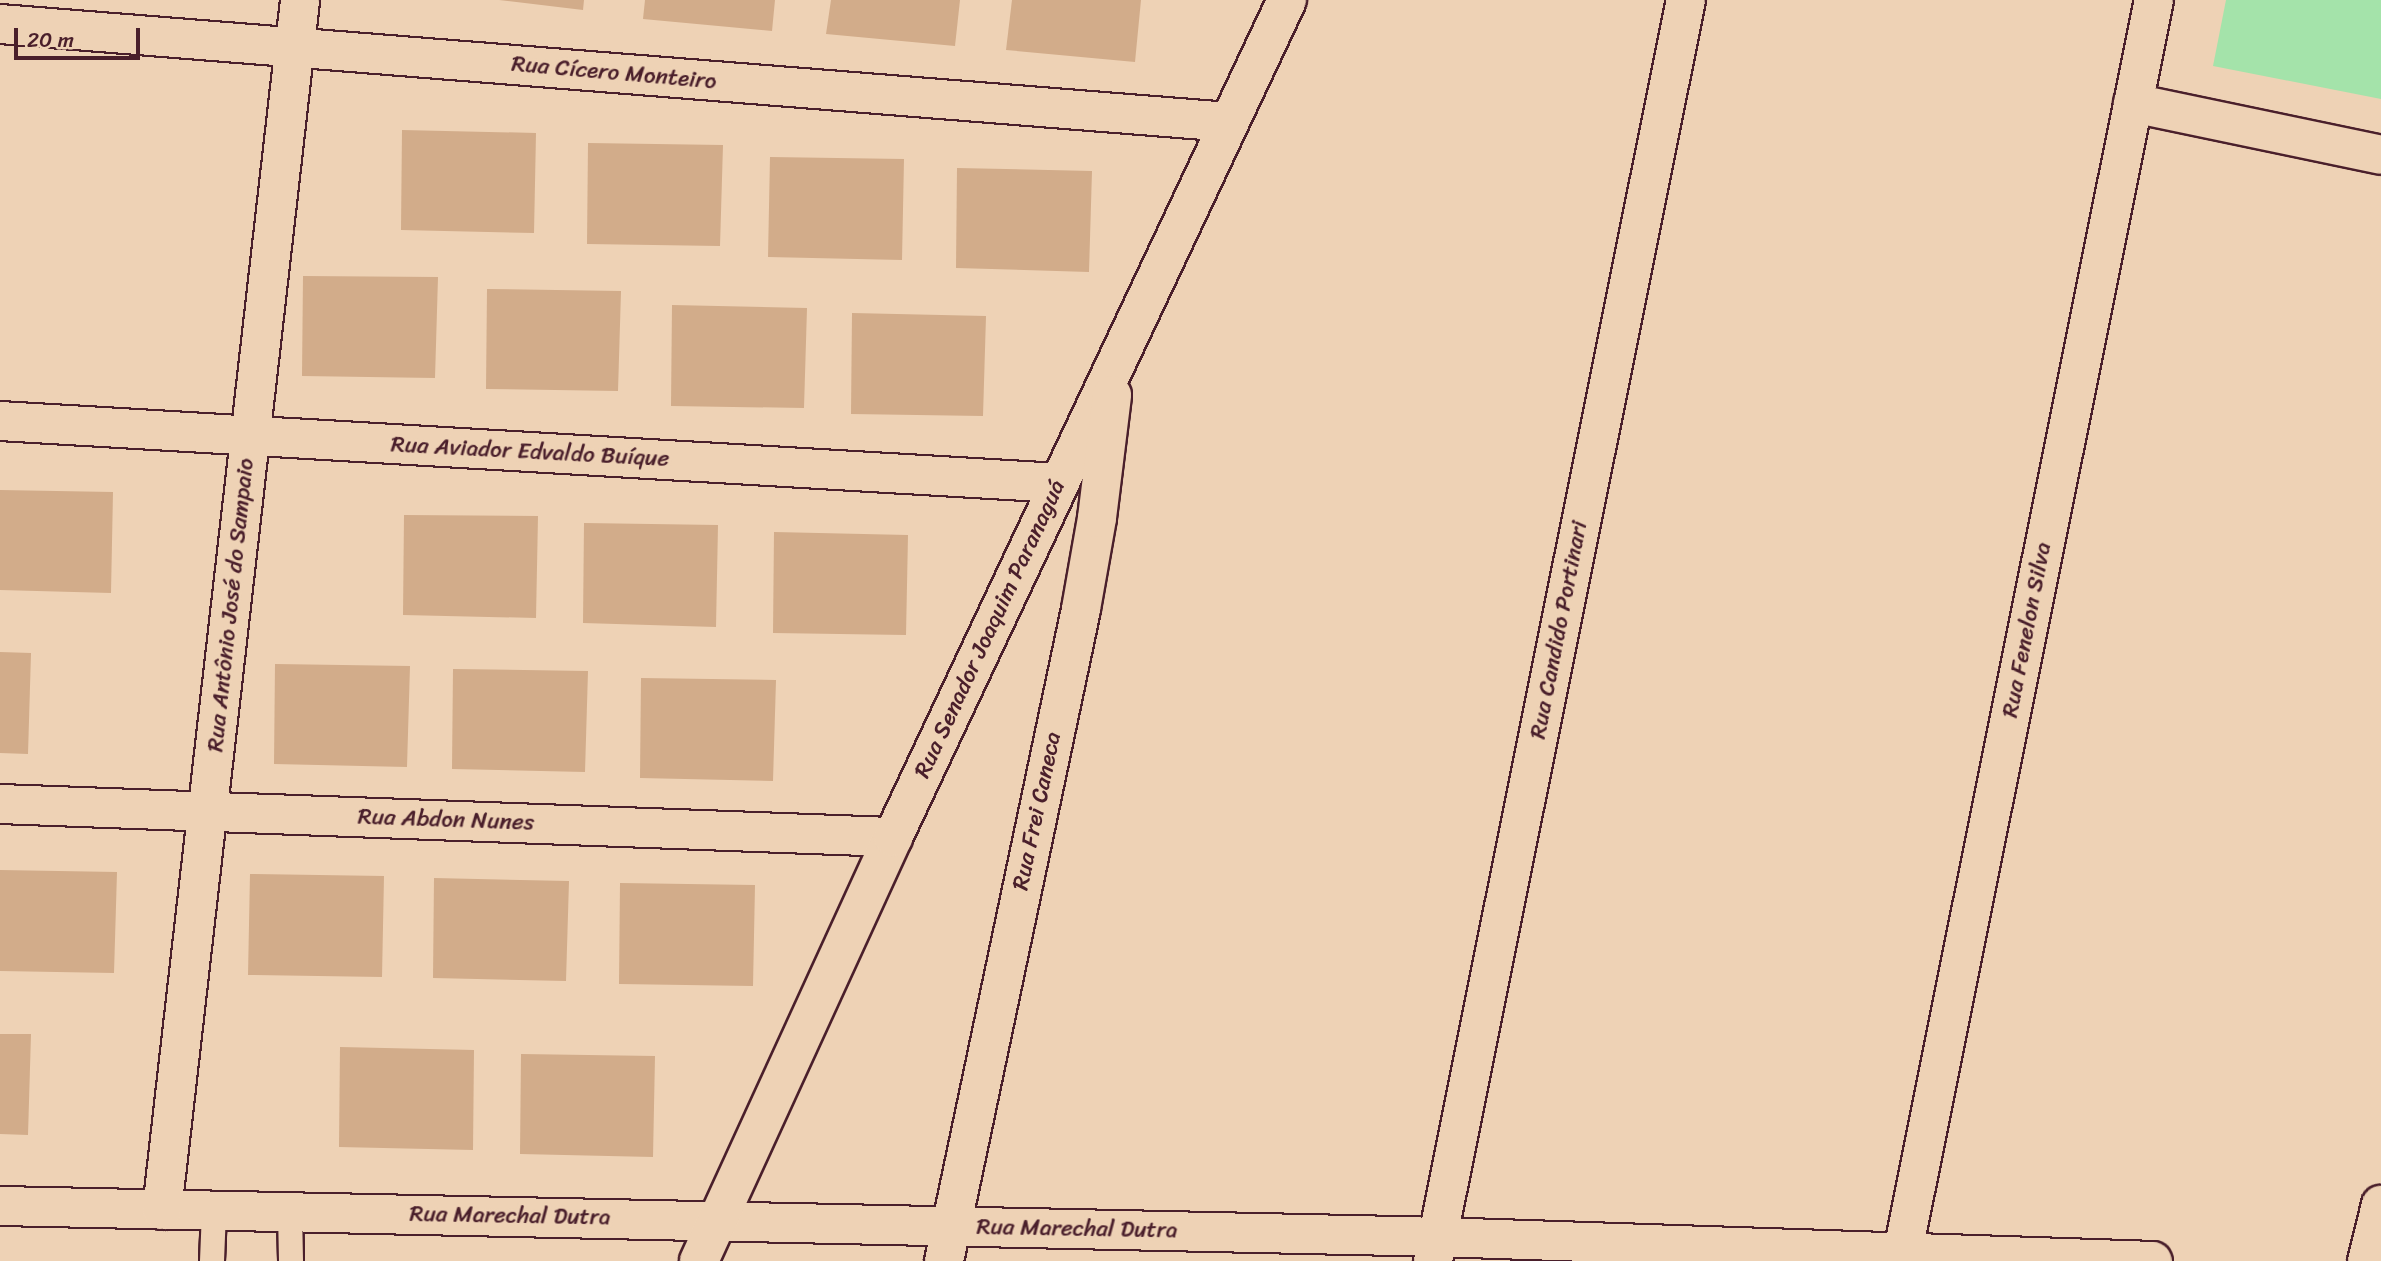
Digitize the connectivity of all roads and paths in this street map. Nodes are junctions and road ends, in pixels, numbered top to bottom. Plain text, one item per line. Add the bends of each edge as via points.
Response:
1 (300, 0) edge
2 (1287, 0) edge
3 (1686, 0) edge
4 (2154, 0) edge
5 (0, 24) edge
6 (294, 48) junction
7 (2133, 103) junction
8 (1228, 122) junction
9 (2381, 155) edge
10 (1117, 358) junction
11 (0, 421) edge
12 (250, 436) junction
13 (1059, 483) junction
14 (0, 804) edge
15 (208, 812) junction
16 (893, 837) junction
17 (2381, 1205) edge
18 (0, 1206) edge
19 (162, 1210) junction
20 (214, 1211) junction
21 (290, 1212) junction
22 (717, 1220) junction
23 (947, 1244) edge
24 (1435, 1249) edge
25 (1902, 1256) edge
26 (212, 1261) edge
27 (291, 1261) edge
28 (699, 1261) edge
29 (2153, 1261) edge
30 (2367, 1261) edge

1 - 6 street, Rua Antônio José do Sampaio
2 - 8 street, Rua Senador Joaquim Paranaguá
3 - 24 street, Rua Candido Portinari
4 - 7 street, Rua Fenelon Silva
5 - 6 street, Rua Cícero Monteiro
6 - 8 street, Rua Cícero Monteiro
6 - 12 street, Rua Antônio José do Sampaio
7 - 9 street
7 - 25 street, Rua Fenelon Silva
8 - 10 street, Rua Senador Joaquim Paranaguá
10 - 13 street, Rua Senador Joaquim Paranaguá
10 - 23 street, Rua Frei Caneca via 1097,518 1080,609
11 - 12 street, Rua Aviador Edvaldo Buíque
12 - 13 street, Rua Aviador Edvaldo Buíque
12 - 15 street, Rua Antônio José do Sampaio
13 - 16 street, Rua Senador Joaquim Paranaguá
14 - 15 street, Rua Abdon Nunes
15 - 16 street, Rua Abdon Nunes
15 - 19 street, Rua Antônio José do Sampaio
16 - 22 street, Rua Senador Joaquim Paranaguá
17 - 30 street
18 - 19 street, Rua Marechal Dutra
19 - 20 street, Rua Marechal Dutra
20 - 21 street, Rua Marechal Dutra
20 - 26 lane
21 - 22 street, Rua Marechal Dutra
21 - 27 lane
22 - 23 street, Rua Marechal Dutra
22 - 28 street, Rua Senador Joaquim Paranaguá
23 - 24 street, Rua Marechal Dutra
24 - 25 street, Rua Marechal Dutra
25 - 29 street, Rua Marechal Dutra

